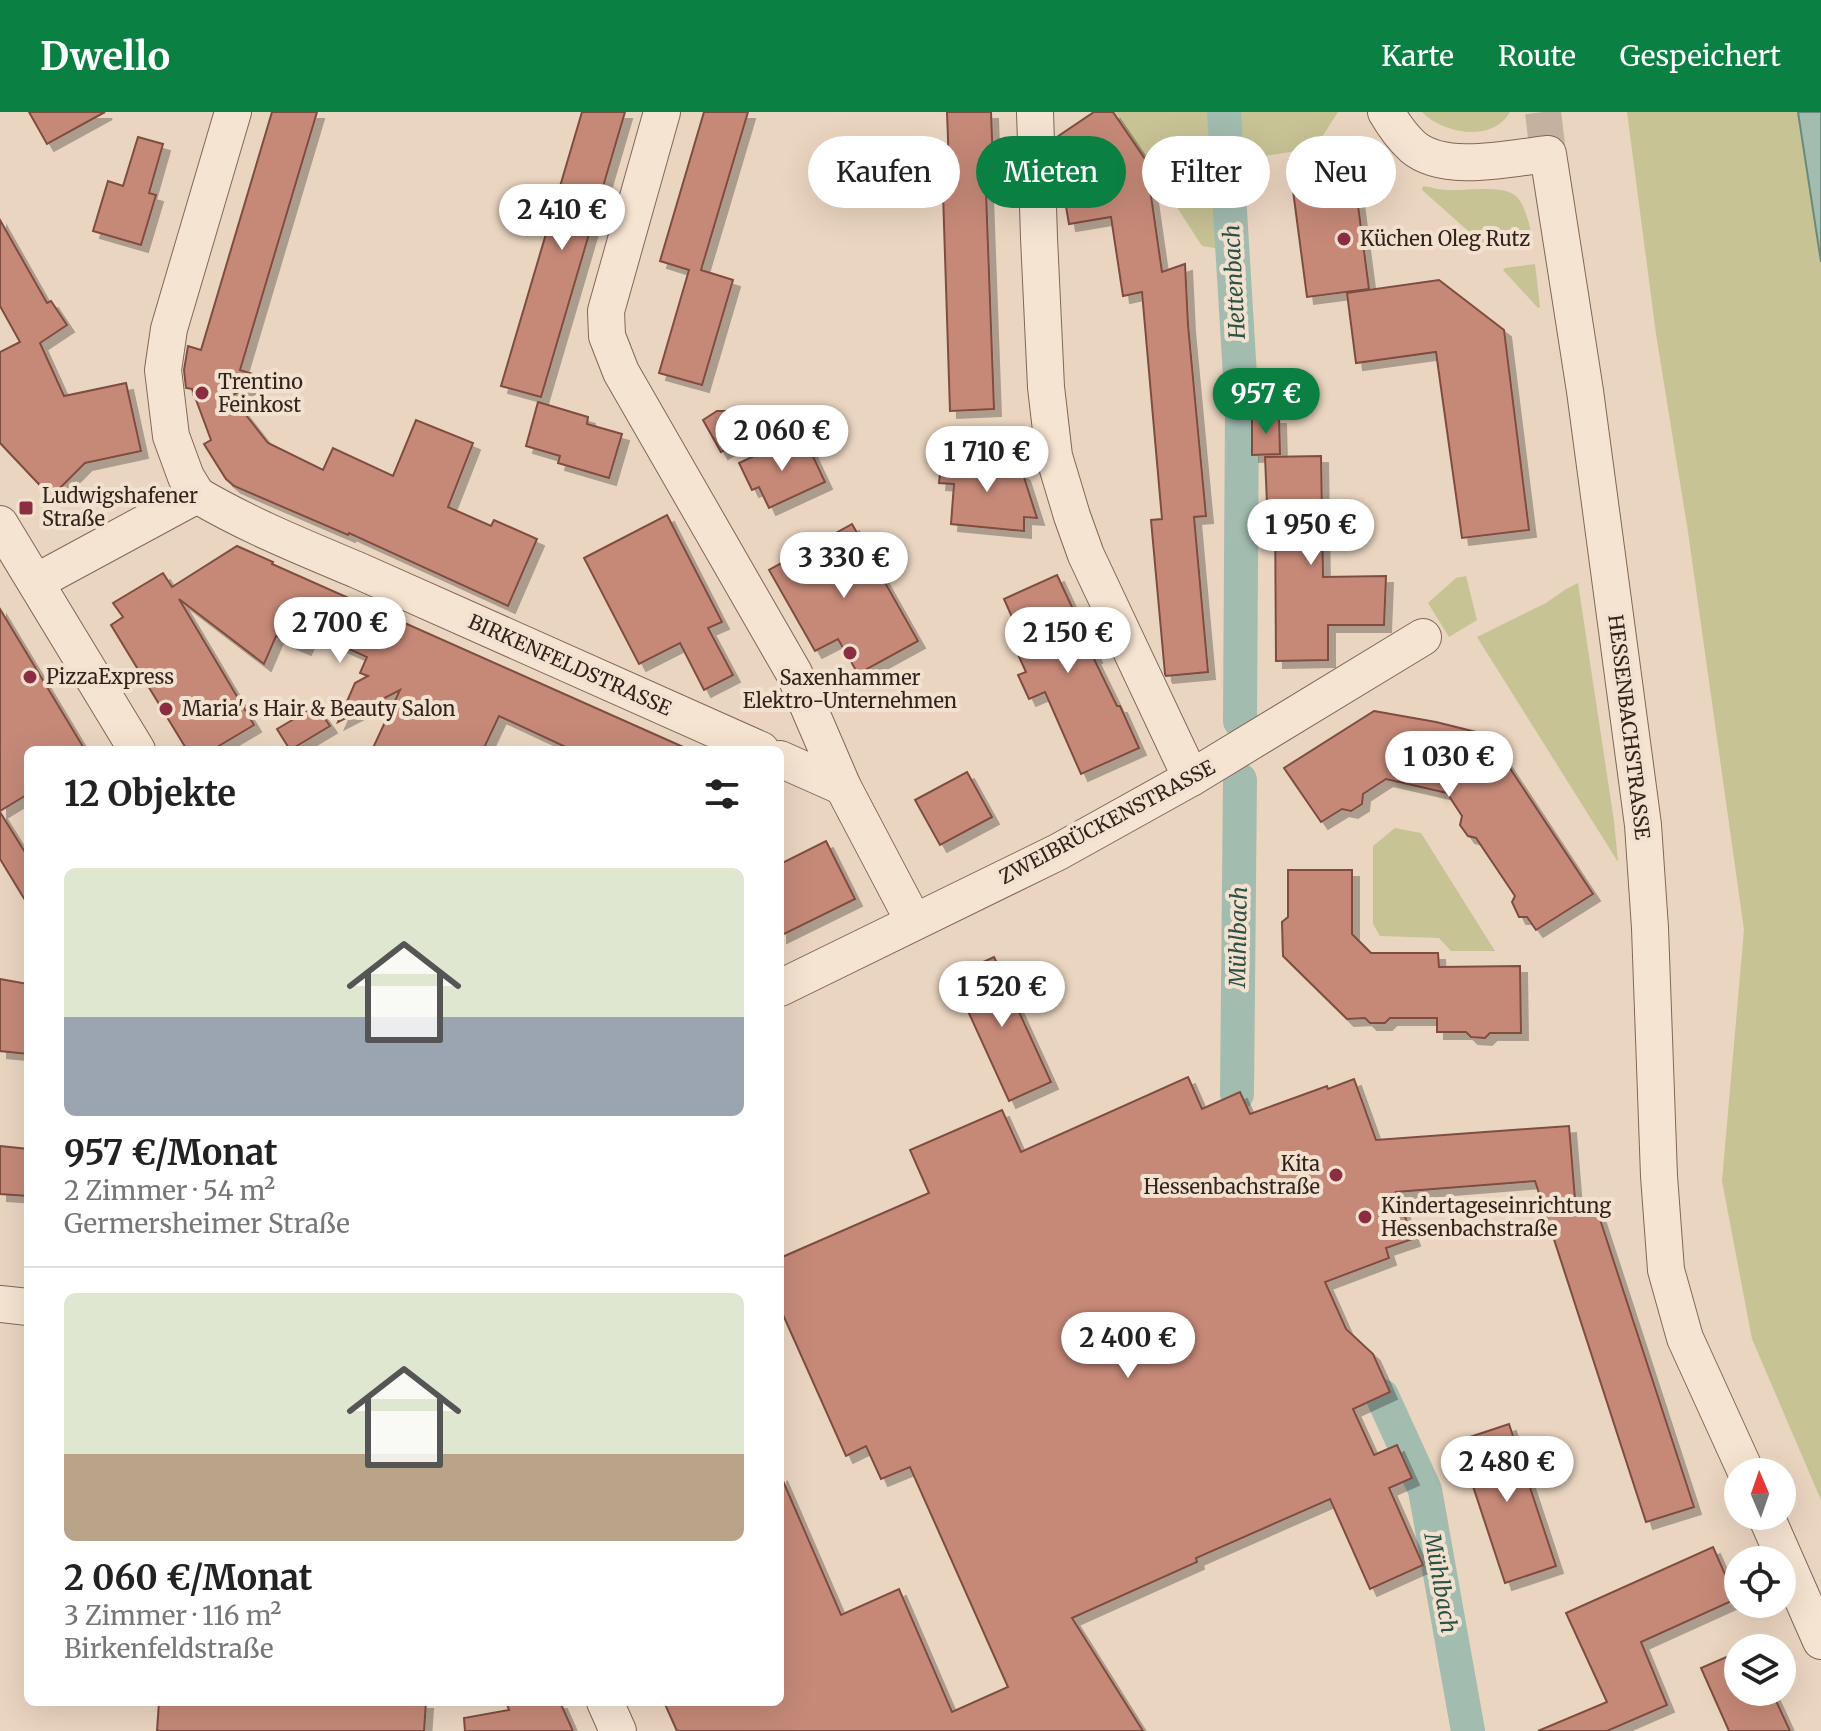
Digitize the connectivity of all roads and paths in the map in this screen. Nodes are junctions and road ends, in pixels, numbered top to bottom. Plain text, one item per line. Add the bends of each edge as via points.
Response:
1 (233, 112) edge
2 (662, 112) edge
3 (1035, 112) edge
4 (1386, 112) edge
5 (197, 495) junction
6 (0, 524) edge
7 (36, 582) junction
8 (1423, 637) dead end
9 (135, 746) edge
10 (752, 746) edge
11 (784, 761) edge
12 (1191, 778) junction
13 (843, 787) junction
14 (914, 922) junction
15 (784, 986) edge
16 (0, 1304) edge
17 (24, 1307) edge
18 (1740, 1458) edge
19 (1772, 1530) edge
20 (1821, 1641) edge
21 (607, 1706) edge
22 (618, 1731) edge

1 - 5 street via 169,329 163,370 171,436
2 - 13 street via 606,311 607,336 621,372 794,673
3 - 12 street via 1046,387 1054,456 1086,555
4 - 18 street, HESSENBACHSTRASSE via 1415,148 1439,160 1548,154 1643,825 1666,1270 1685,1338
5 - 7 street
5 - 10 street, BIRKENFELDSTRASSE via 293,543
6 - 7 street
7 - 9 street
8 - 12 street, ZWEIBRÜCKENSTRASSE
11 - 13 street
12 - 14 street, ZWEIBRÜCKENSTRASSE via 1058,852
13 - 14 street
14 - 15 street, ZWEIBRÜCKENSTRASSE
16 - 17 street
19 - 20 street
21 - 22 street

